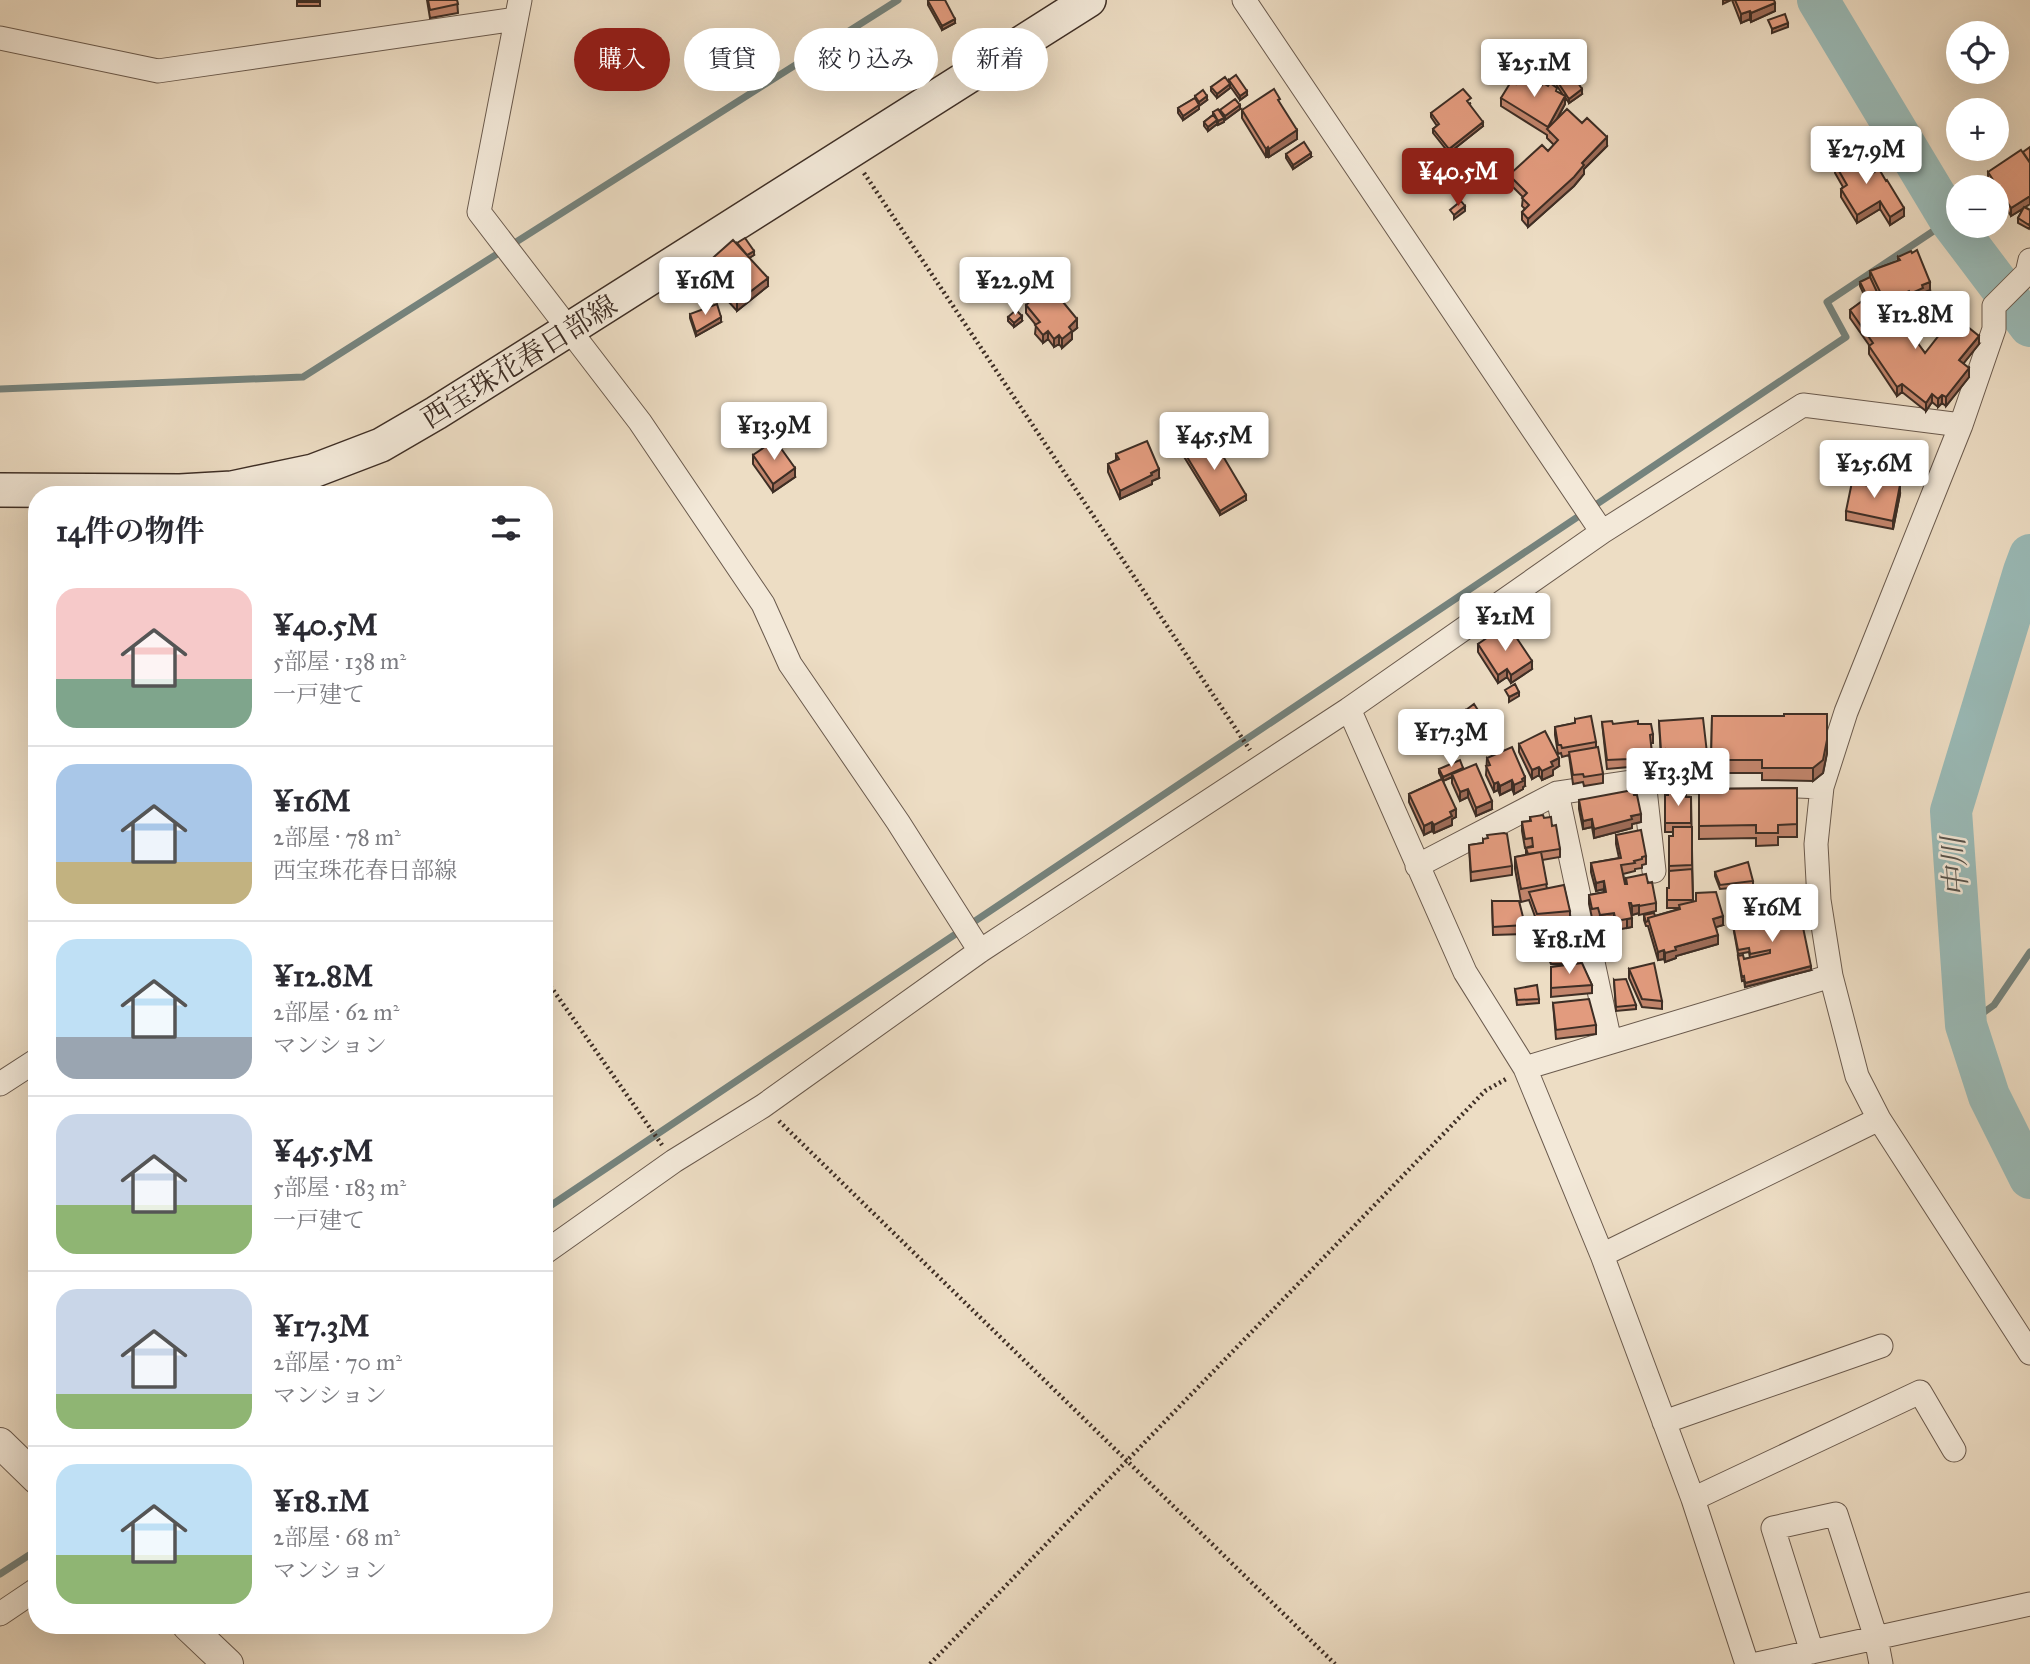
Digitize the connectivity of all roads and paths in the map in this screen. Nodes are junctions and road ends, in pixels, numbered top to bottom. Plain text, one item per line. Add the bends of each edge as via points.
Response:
1 (1089, 0) edge
2 (1244, 0) edge
3 (518, 9) edge
4 (0, 38) edge
5 (850, 152) junction
6 (2028, 266) edge
7 (568, 330) junction
8 (1961, 425) junction
9 (257, 486) edge
10 (0, 490) edge
11 (28, 490) edge
12 (1602, 532) junction
13 (1349, 709) junction
14 (1261, 767) junction
15 (1644, 780) junction
16 (1822, 787) junction
17 (1557, 793) junction
18 (1417, 866) junction
19 (1654, 871) dead end
20 (980, 951) junction
21 (1832, 976) junction
22 (553, 990) edge
23 (1610, 1042) junction
24 (28, 1066) edge
25 (1525, 1068) junction
26 (0, 1084) edge
27 (763, 1106) junction
28 (1880, 1119) junction
29 (674, 1161) junction
30 (553, 1247) edge
31 (1602, 1255) junction
32 (1881, 1346) dead end
33 (2030, 1353) edge
34 (1664, 1422) junction
35 (0, 1443) edge
36 (1954, 1450) dead end
37 (1126, 1462) junction
38 (28, 1470) edge
39 (1693, 1499) junction
40 (28, 1595) edge
41 (2030, 1605) edge
42 (0, 1614) edge
43 (196, 1634) edge
44 (1876, 1638) junction
45 (1812, 1652) junction
46 (228, 1664) edge
47 (930, 1664) edge
48 (1335, 1664) edge
49 (1746, 1664) edge
50 (1757, 1664) edge
51 (1881, 1664) edge

1 - 5 main road, 西宝珠花春日部線
2 - 12 street
3 - 4 street via 158,71
3 - 7 street via 480,212
5 - 7 main road, 西宝珠花春日部線
5 - 14 path
6 - 8 street via 1994,306 1994,330
7 - 9 main road, 西宝珠花春日部線 via 381,445
7 - 20 street via 640,422 763,604 790,664
8 - 12 street via 1803,405
8 - 16 street via 1846,712
10 - 11 main road, 西宝珠花春日部線
12 - 13 street
13 - 14 street
13 - 18 street
14 - 20 street
15 - 16 street
15 - 17 street
15 - 19 street
16 - 21 street via 1816,844 1819,900
17 - 18 street
17 - 23 street
18 - 25 street via 1465,972
20 - 27 street
21 - 23 street
21 - 28 street via 1857,1076
22 - 29 path
23 - 25 street
24 - 26 street
25 - 31 street
25 - 37 path via 1485,1091
27 - 29 street
27 - 37 path
28 - 31 street
28 - 33 street
29 - 30 street
31 - 34 street
32 - 34 street
34 - 39 street
35 - 38 street
36 - 39 street via 1920,1392
37 - 47 path
37 - 48 path
39 - 49 street
40 - 42 street
41 - 44 street
43 - 46 street
44 - 45 street
44 - 45 street via 1836,1514 1773,1528
44 - 51 street
45 - 50 street

